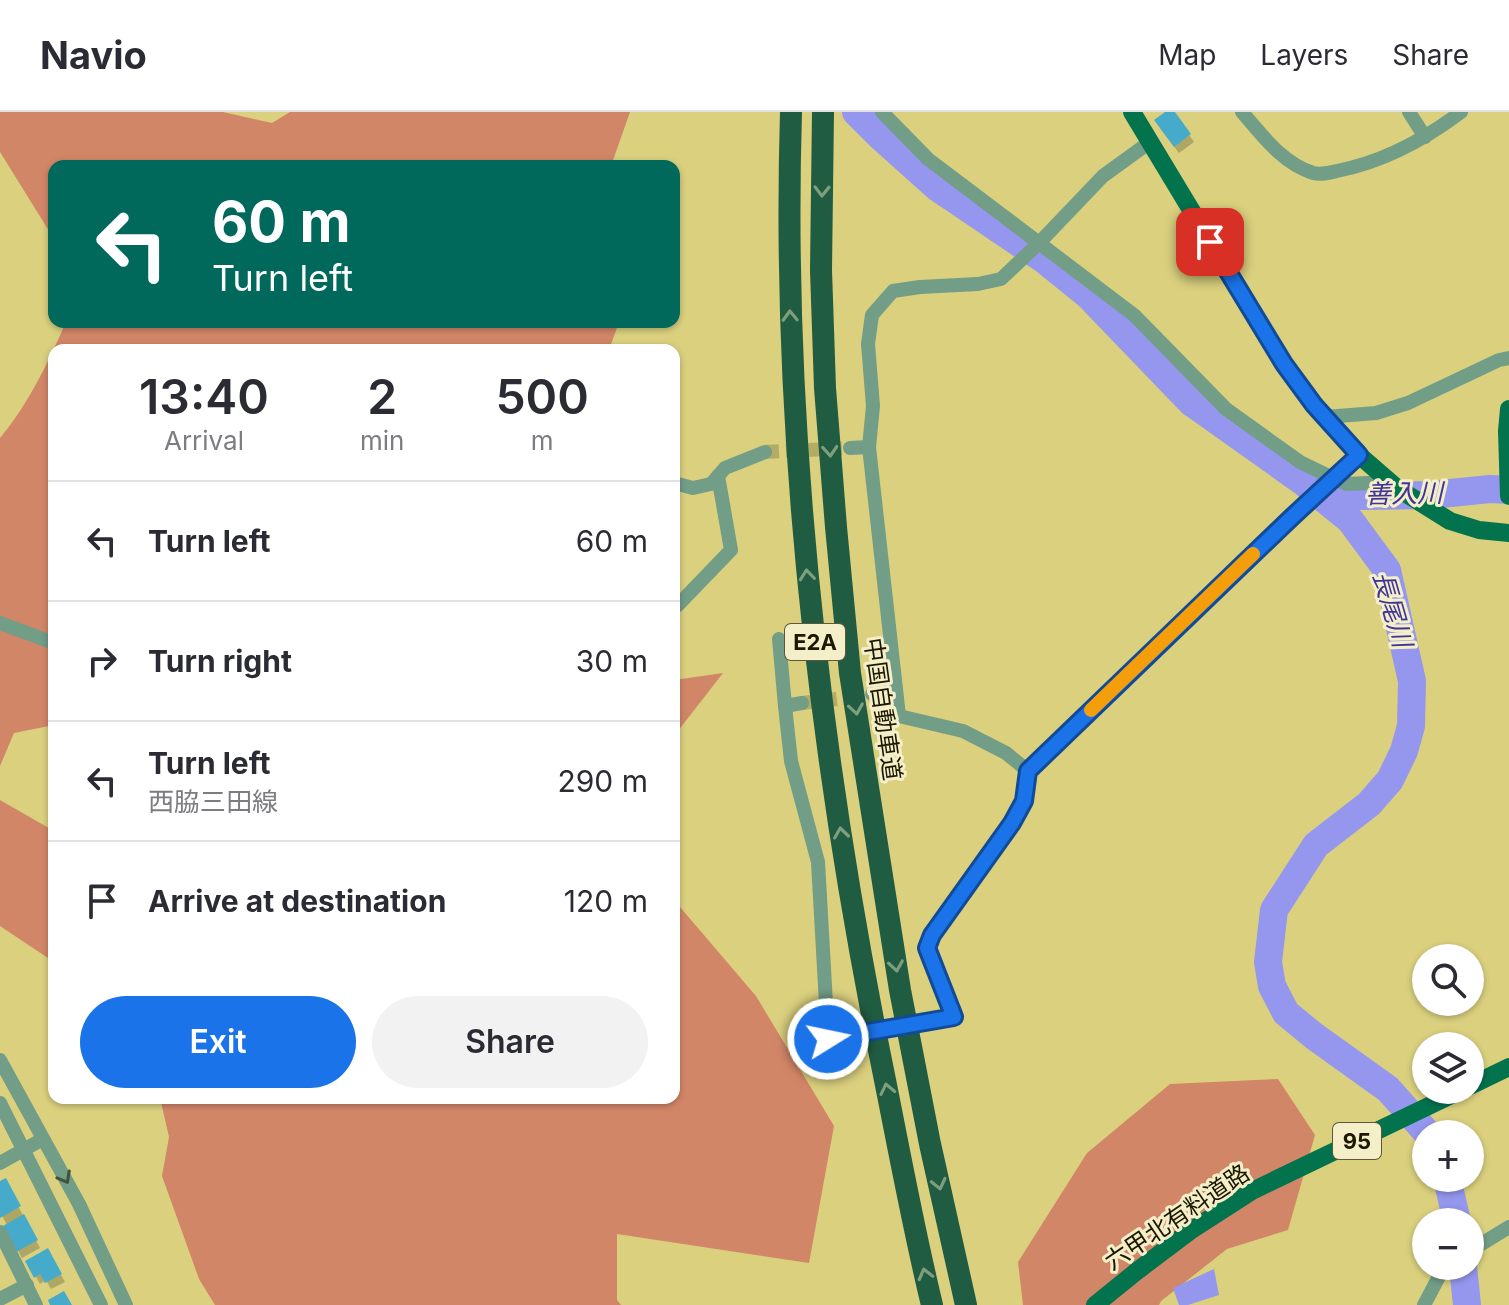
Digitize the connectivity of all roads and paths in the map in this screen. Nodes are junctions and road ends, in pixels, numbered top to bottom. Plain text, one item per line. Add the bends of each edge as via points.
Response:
1 (791, 112) edge
2 (822, 112) edge
3 (882, 112) edge
4 (1132, 112) edge
5 (1242, 112) edge
6 (1409, 112) edge
7 (1461, 112) edge
8 (1425, 137) junction
9 (1150, 142) junction
10 (1039, 243) junction
11 (1509, 358) edge
12 (1509, 409) edge
13 (1325, 417) junction
14 (869, 447) junction
15 (850, 448) tunnel mouth
16 (765, 452) tunnel mouth
17 (1359, 455) junction
18 (718, 476) junction
19 (1333, 478) junction
20 (1508, 480) edge
21 (680, 485) edge
22 (1394, 485) junction
23 (1509, 496) edge
24 (1509, 533) edge
25 (680, 603) edge
26 (0, 623) edge
27 (779, 639) dead end
28 (48, 641) edge
29 (896, 690) junction
30 (872, 694) tunnel mouth
31 (802, 703) tunnel mouth
32 (785, 706) junction
33 (1028, 771) junction
34 (0, 1060) edge
35 (1509, 1067) edge
36 (1484, 1079) edge
37 (0, 1103) edge
38 (1433, 1104) edge
39 (43, 1139) junction
40 (25, 1150) junction
41 (0, 1163) edge
42 (1509, 1227) edge
43 (0, 1232) edge
44 (1484, 1242) edge
45 (1438, 1280) edge
46 (27, 1285) junction
47 (0, 1299) edge
48 (36, 1305) edge
49 (101, 1305) edge
50 (126, 1305) edge
51 (932, 1305) edge
52 (966, 1305) edge
53 (1095, 1305) edge
54 (1424, 1305) edge

51 -> 1 highway, E2A via 867,991 818,671 793,394
2 -> 52 highway, 中国自動車道 / E2A via 825,388 849,658 900,990
3 - 10 street via 928,159
4 - 9 main road
5 - 8 street via 1278,153 1315,174 1368,163
6 - 8 street
7 - 8 street
9 - 10 street via 1103,176
9 - 13 main road via 1284,364
10 - 14 street via 1001,279 893,291 872,315
10 - 19 street via 1134,315 1226,409 1300,462
11 - 13 street via 1408,403 1376,413
12 - 20 main road
13 - 17 main road
14 - 15 street
14 - 29 street
16 - 18 street
17 - 19 street
17 - 22 main road
18 - 21 street via 711,484
18 - 25 street via 731,550
19 - 22 street via 1347,484
19 - 33 street
20 - 23 main road
22 - 24 main road via 1450,521
26 - 28 street
27 - 32 street
29 - 30 street
29 - 33 street via 899,716 963,731
31 - 32 street
32 - 33 street, bridge via 791,761 818,862 828,1039 954,1017 927,948 1012,823 1024,801
34 - 39 street
35 - 36 main road
37 - 40 street
38 - 53 main road, 六甲北有料道路 / 95 via 1252,1191 1190,1231
39 - 40 street
39 -> 50 street
40 - 41 street
40 - 49 street
42 - 44 street
43 - 46 street
45 - 54 street
46 - 47 street
46 - 48 street

